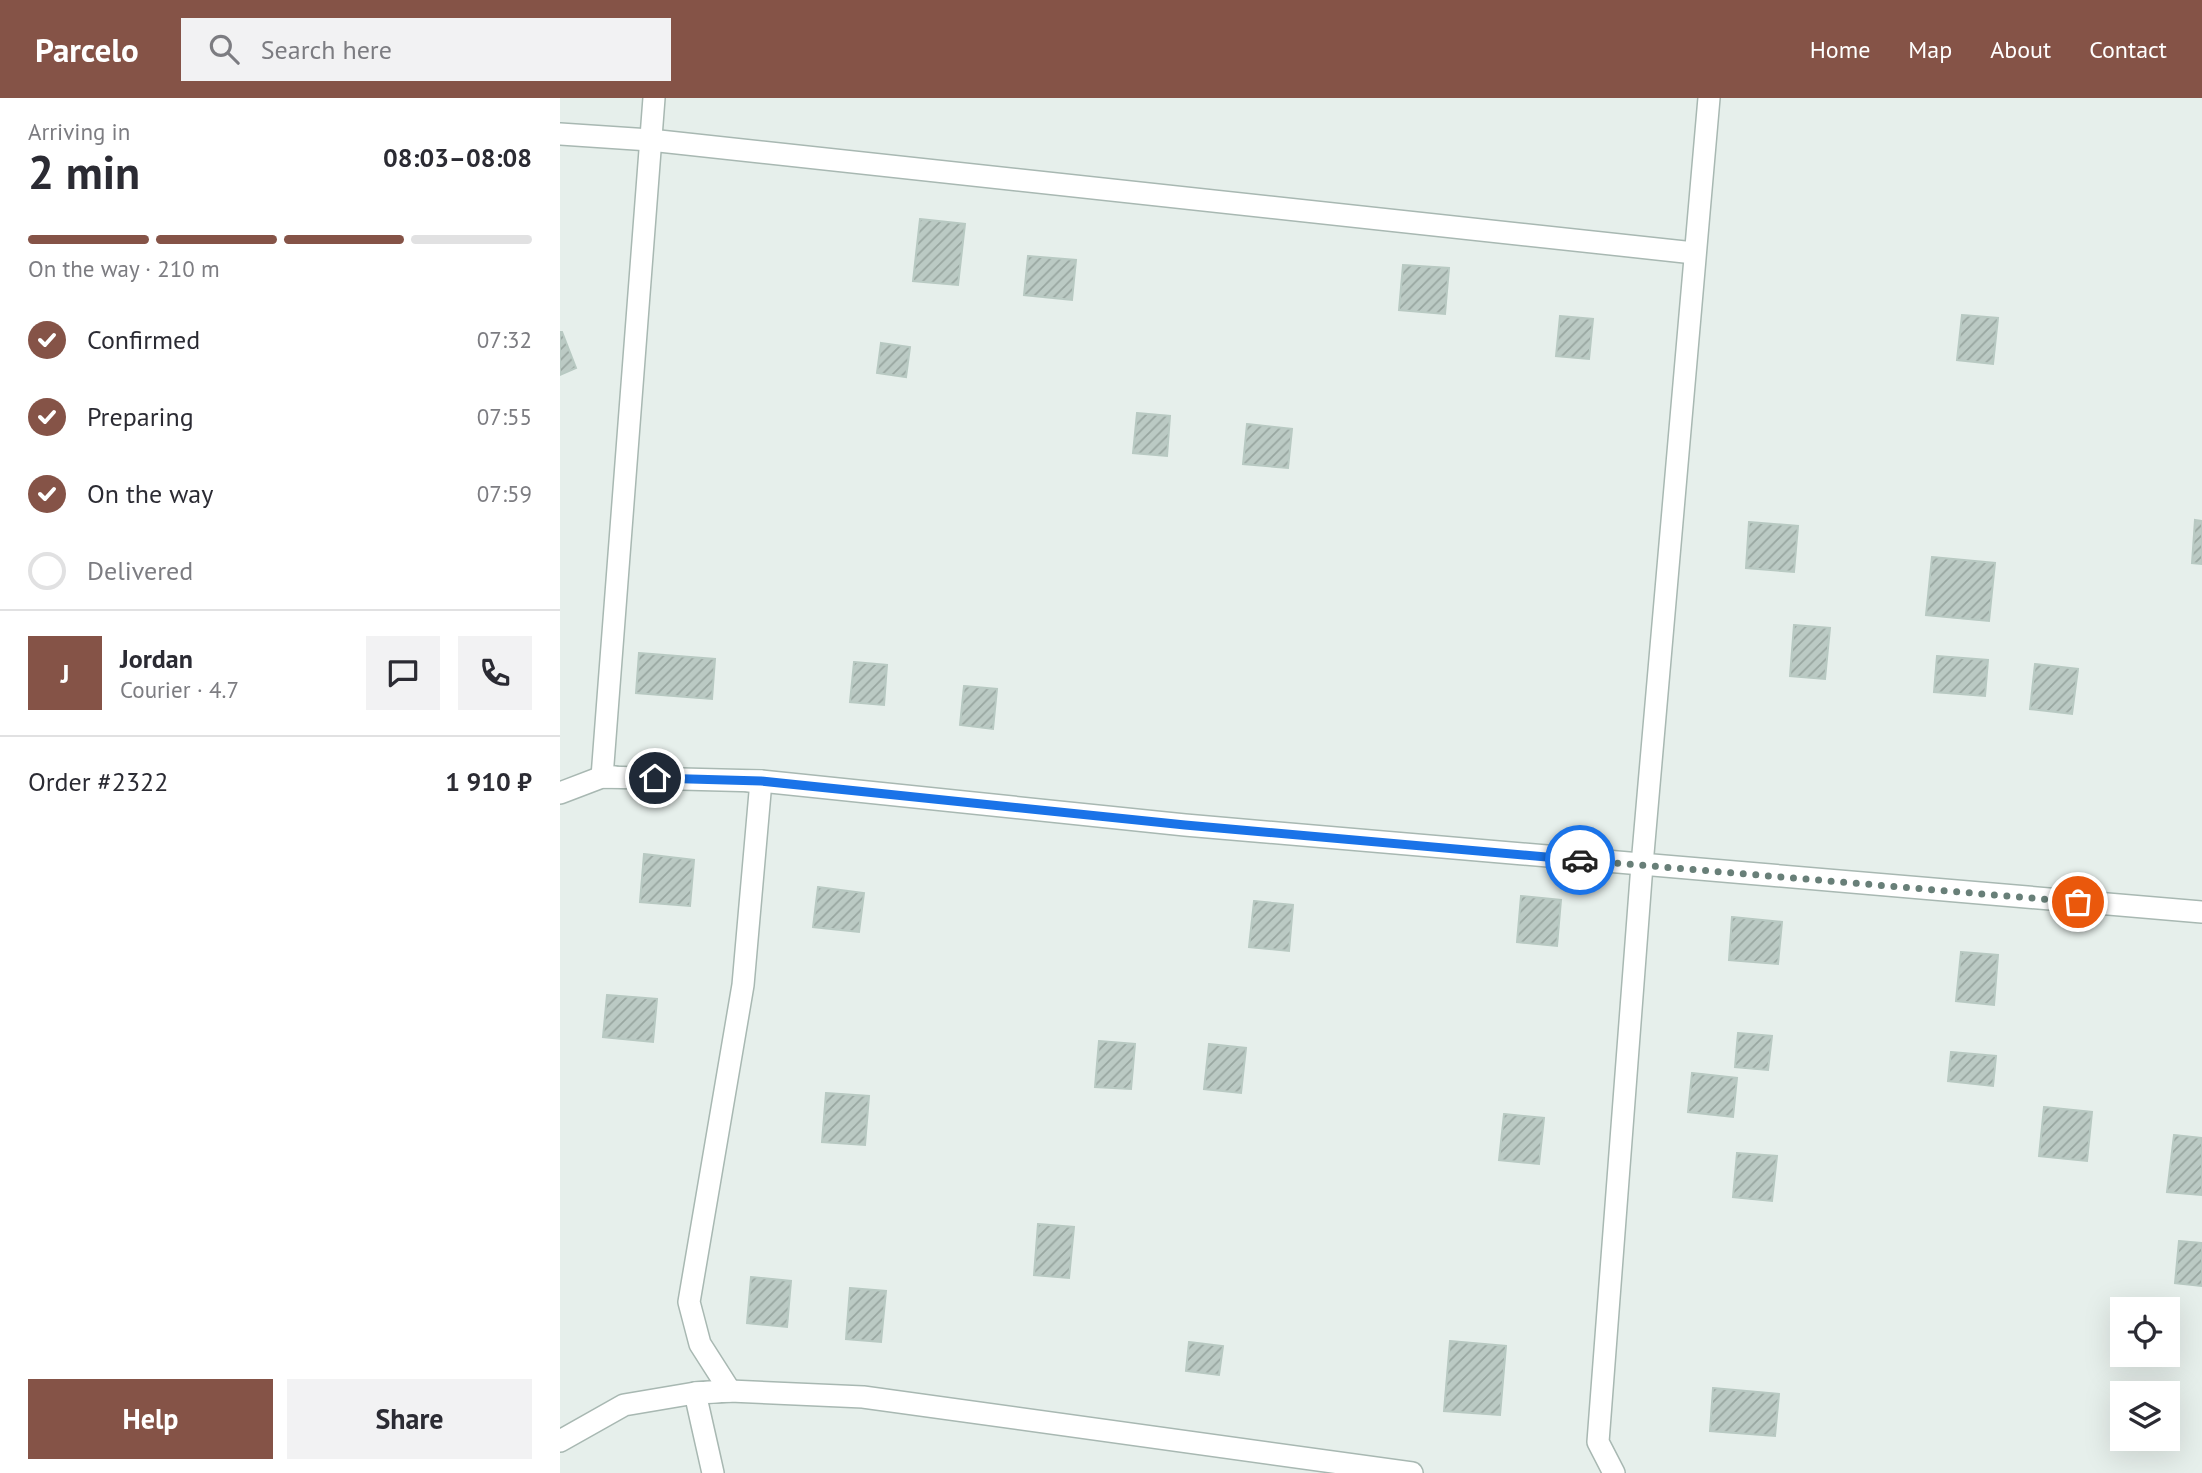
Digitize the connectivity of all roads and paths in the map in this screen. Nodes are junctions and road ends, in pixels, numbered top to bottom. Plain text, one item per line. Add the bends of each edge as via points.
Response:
1 (654, 98) edge
2 (1709, 98) edge
3 (560, 134) edge
4 (650, 141) junction
5 (1694, 253) junction
6 (602, 777) junction
7 (761, 781) junction
8 (560, 793) edge
9 (1642, 865) junction
10 (2202, 912) edge
11 (730, 1391) junction
12 (695, 1393) junction
13 (560, 1441) edge
14 (713, 1473) edge
15 (1412, 1473) edge
16 (1614, 1473) edge

1 - 4 street
2 - 5 street
3 - 4 street
4 - 5 street
4 - 6 street
5 - 9 street
6 - 7 street
6 - 8 street
7 - 9 street via 1185,825
7 - 11 street via 743,985 689,1302 700,1345
9 - 10 street
9 - 16 street via 1598,1442
11 - 12 street
11 - 15 street via 863,1397
12 - 13 street via 624,1405
12 - 14 street

